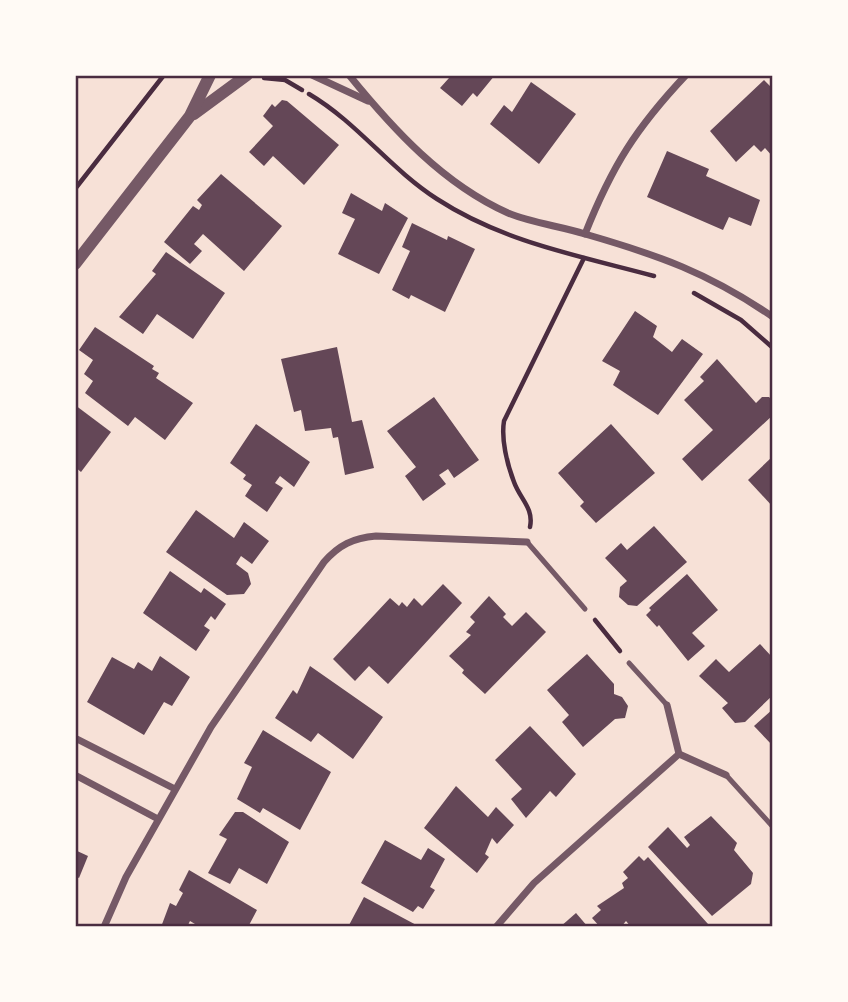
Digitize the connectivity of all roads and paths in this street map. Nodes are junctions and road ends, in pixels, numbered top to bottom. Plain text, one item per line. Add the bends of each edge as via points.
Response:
1 (164, 75) edge
2 (210, 75) edge
3 (312, 75) edge
4 (349, 75) edge
5 (686, 75) edge
6 (251, 78) edge
7 (372, 103) junction
8 (190, 117) junction
9 (75, 189) edge
10 (585, 234) junction
11 (584, 257) junction
12 (75, 264) edge
13 (666, 280) dead end
14 (688, 290) dead end
15 (773, 317) edge
16 (773, 348) edge
17 (527, 542) junction
18 (585, 609) joint
19 (629, 663) joint
20 (667, 705) joint
21 (75, 738) edge
22 (679, 754) junction
23 (75, 775) edge
24 (726, 775) joint
25 (175, 789) junction
26 (158, 819) junction
27 (773, 827) edge
28 (104, 927) edge
29 (496, 927) edge

1 - 9 path
2 - 8 street
3 - 7 street
4 - 7 street
5 - 10 street via 628,143 605,182
6 - 8 street
6 - 11 path via 285,80 332,108 439,201 521,240
7 - 10 street via 457,185 509,214
8 - 12 street
10 - 15 street via 680,264 727,286
11 - 13 path
11 - 17 path via 504,421 502,435 512,478 532,516
14 - 16 path via 741,320
17 - 18 lane
17 - 25 street via 376,536 356,538 337,547 211,727
18 - 19 path
19 - 20 lane
20 - 22 street
21 - 25 street
22 - 24 street
22 - 29 street via 534,883
23 - 26 street
24 - 27 lane
25 - 26 street
26 - 28 street

